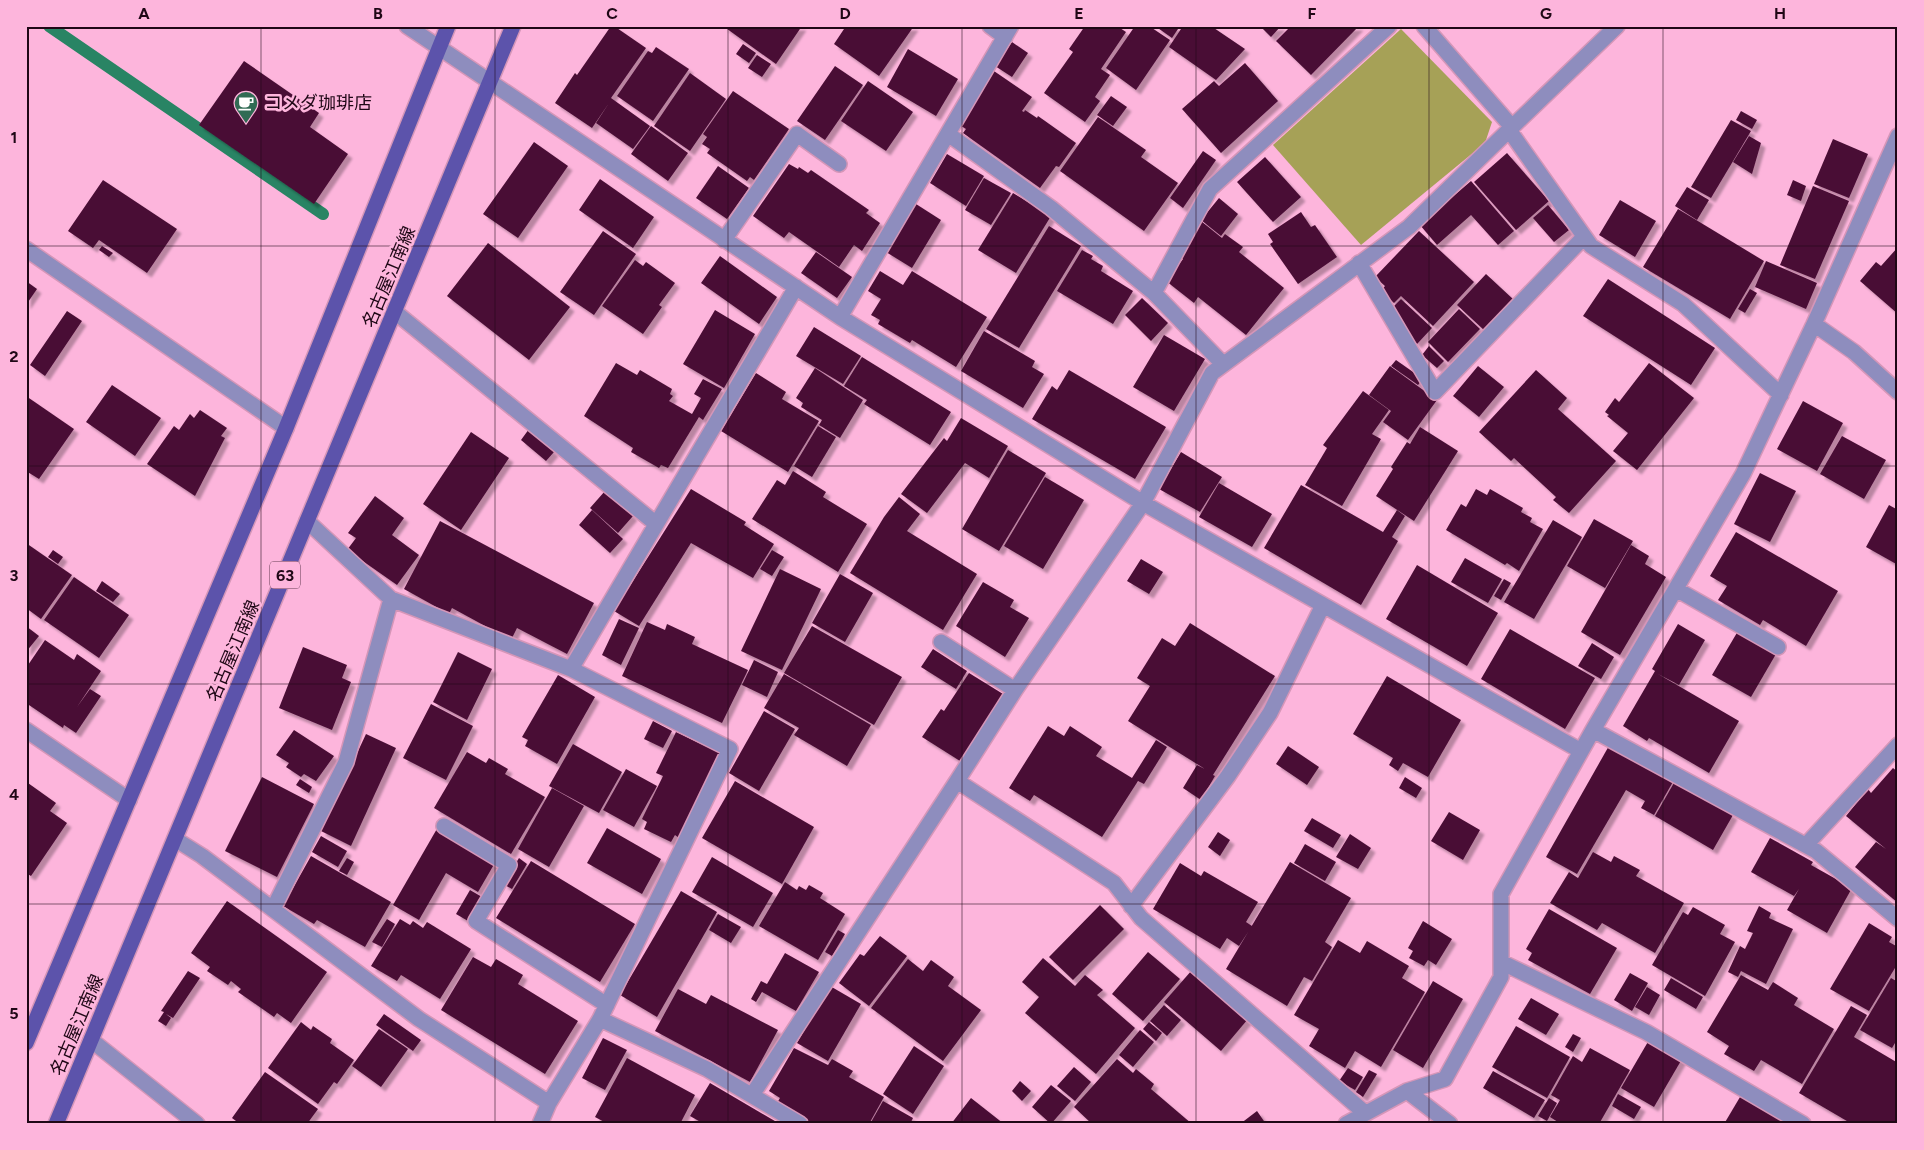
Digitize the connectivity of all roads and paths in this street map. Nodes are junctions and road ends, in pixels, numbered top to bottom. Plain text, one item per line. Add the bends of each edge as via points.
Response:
1 (407, 26) edge
2 (448, 26) edge
3 (513, 26) edge
4 (990, 26) edge
5 (1389, 26) edge
6 (1424, 26) edge
7 (1617, 26) edge
8 (1008, 32) edge
9 (439, 48) junction
10 (490, 82) junction
11 (1511, 129) junction
12 (948, 134) junction
13 (1898, 136) edge
14 (839, 164) dead end
15 (1584, 237) junction
16 (724, 240) junction
17 (26, 249) edge
18 (1359, 263) junction
19 (796, 287) junction
20 (1154, 293) junction
21 (395, 312) junction
22 (840, 317) junction
23 (1814, 324) junction
24 (1223, 364) junction
25 (1898, 392) edge
26 (1781, 395) junction
27 (286, 428) junction
28 (1143, 503) junction
29 (307, 521) junction
30 (655, 523) junction
31 (1676, 588) junction
32 (391, 599) junction
33 (1323, 604) junction
34 (941, 642) dead end
35 (1778, 648) dead end
36 (571, 669) junction
37 (1015, 690) junction
38 (26, 730) edge
39 (1593, 730) junction
40 (1898, 744) edge
41 (1581, 751) junction
42 (957, 781) junction
43 (128, 800) junction
44 (444, 826) dead end
45 (175, 839) junction
46 (1806, 845) junction
47 (1131, 906) junction
48 (273, 909) junction
49 (1898, 920) edge
50 (1501, 962) junction
51 (603, 1012) junction
52 (91, 1040) junction
53 (26, 1043) edge
54 (1407, 1091) junction
55 (752, 1095) junction
56 (549, 1103) junction
57 (1365, 1113) junction
58 (56, 1124) edge
59 (198, 1124) edge
60 (540, 1124) edge
61 (800, 1124) edge
62 (1346, 1124) edge
63 (1450, 1124) edge
64 (1803, 1124) edge

1 - 9 street
2 - 9 main road
3 - 10 main road, 名古屋江南線 / 63
4 - 8 street
5 - 20 street via 1210,189
6 - 11 street
7 - 11 street
8 - 12 street
9 - 10 street
9 - 27 main road
10 - 16 street
10 - 21 main road, 名古屋江南線 / 63
11 - 15 street
11 - 18 street via 1409,227
12 - 20 street via 1051,208
12 - 22 street
13 - 23 street
14 - 16 street via 797,134
15 - 18 street via 1435,392
15 - 26 street via 1591,246 1684,304
16 - 19 street
17 - 27 street
18 - 24 street
19 - 22 street
19 - 30 street
20 - 24 street
21 - 29 main road, 名古屋江南線 / 63
21 - 30 street
22 - 28 street
23 - 25 street via 1854,352
23 - 26 street
24 - 28 street via 1212,373
26 - 31 street via 1743,474
27 - 43 main road
28 - 33 street
28 - 37 street
29 - 32 street
29 - 45 main road, 名古屋江南線 / 63
30 - 36 street
31 - 35 street
31 - 39 street
32 - 36 street
32 - 48 street via 346,762
33 - 41 street
33 - 47 street via 1270,713 1228,776
34 - 37 street
36 - 51 street via 730,749
37 - 42 street
38 - 43 street
39 - 41 street
39 - 46 street
40 - 46 street
41 - 50 street via 1501,894
42 - 47 street via 1114,883
42 - 55 street
43 - 53 main road
44 - 51 street via 509,865 476,921
45 - 48 street
45 - 52 main road, 名古屋江南線 / 63
46 - 49 street
47 - 57 street
48 - 56 street via 419,1019
50 - 54 street via 1501,977 1445,1079
50 - 64 street via 1646,1032
51 - 55 street
51 - 56 street
52 - 58 main road, 名古屋江南線 / 63
52 - 59 street
54 - 57 street
54 - 63 street
55 - 61 street
56 - 60 street
57 - 62 street

